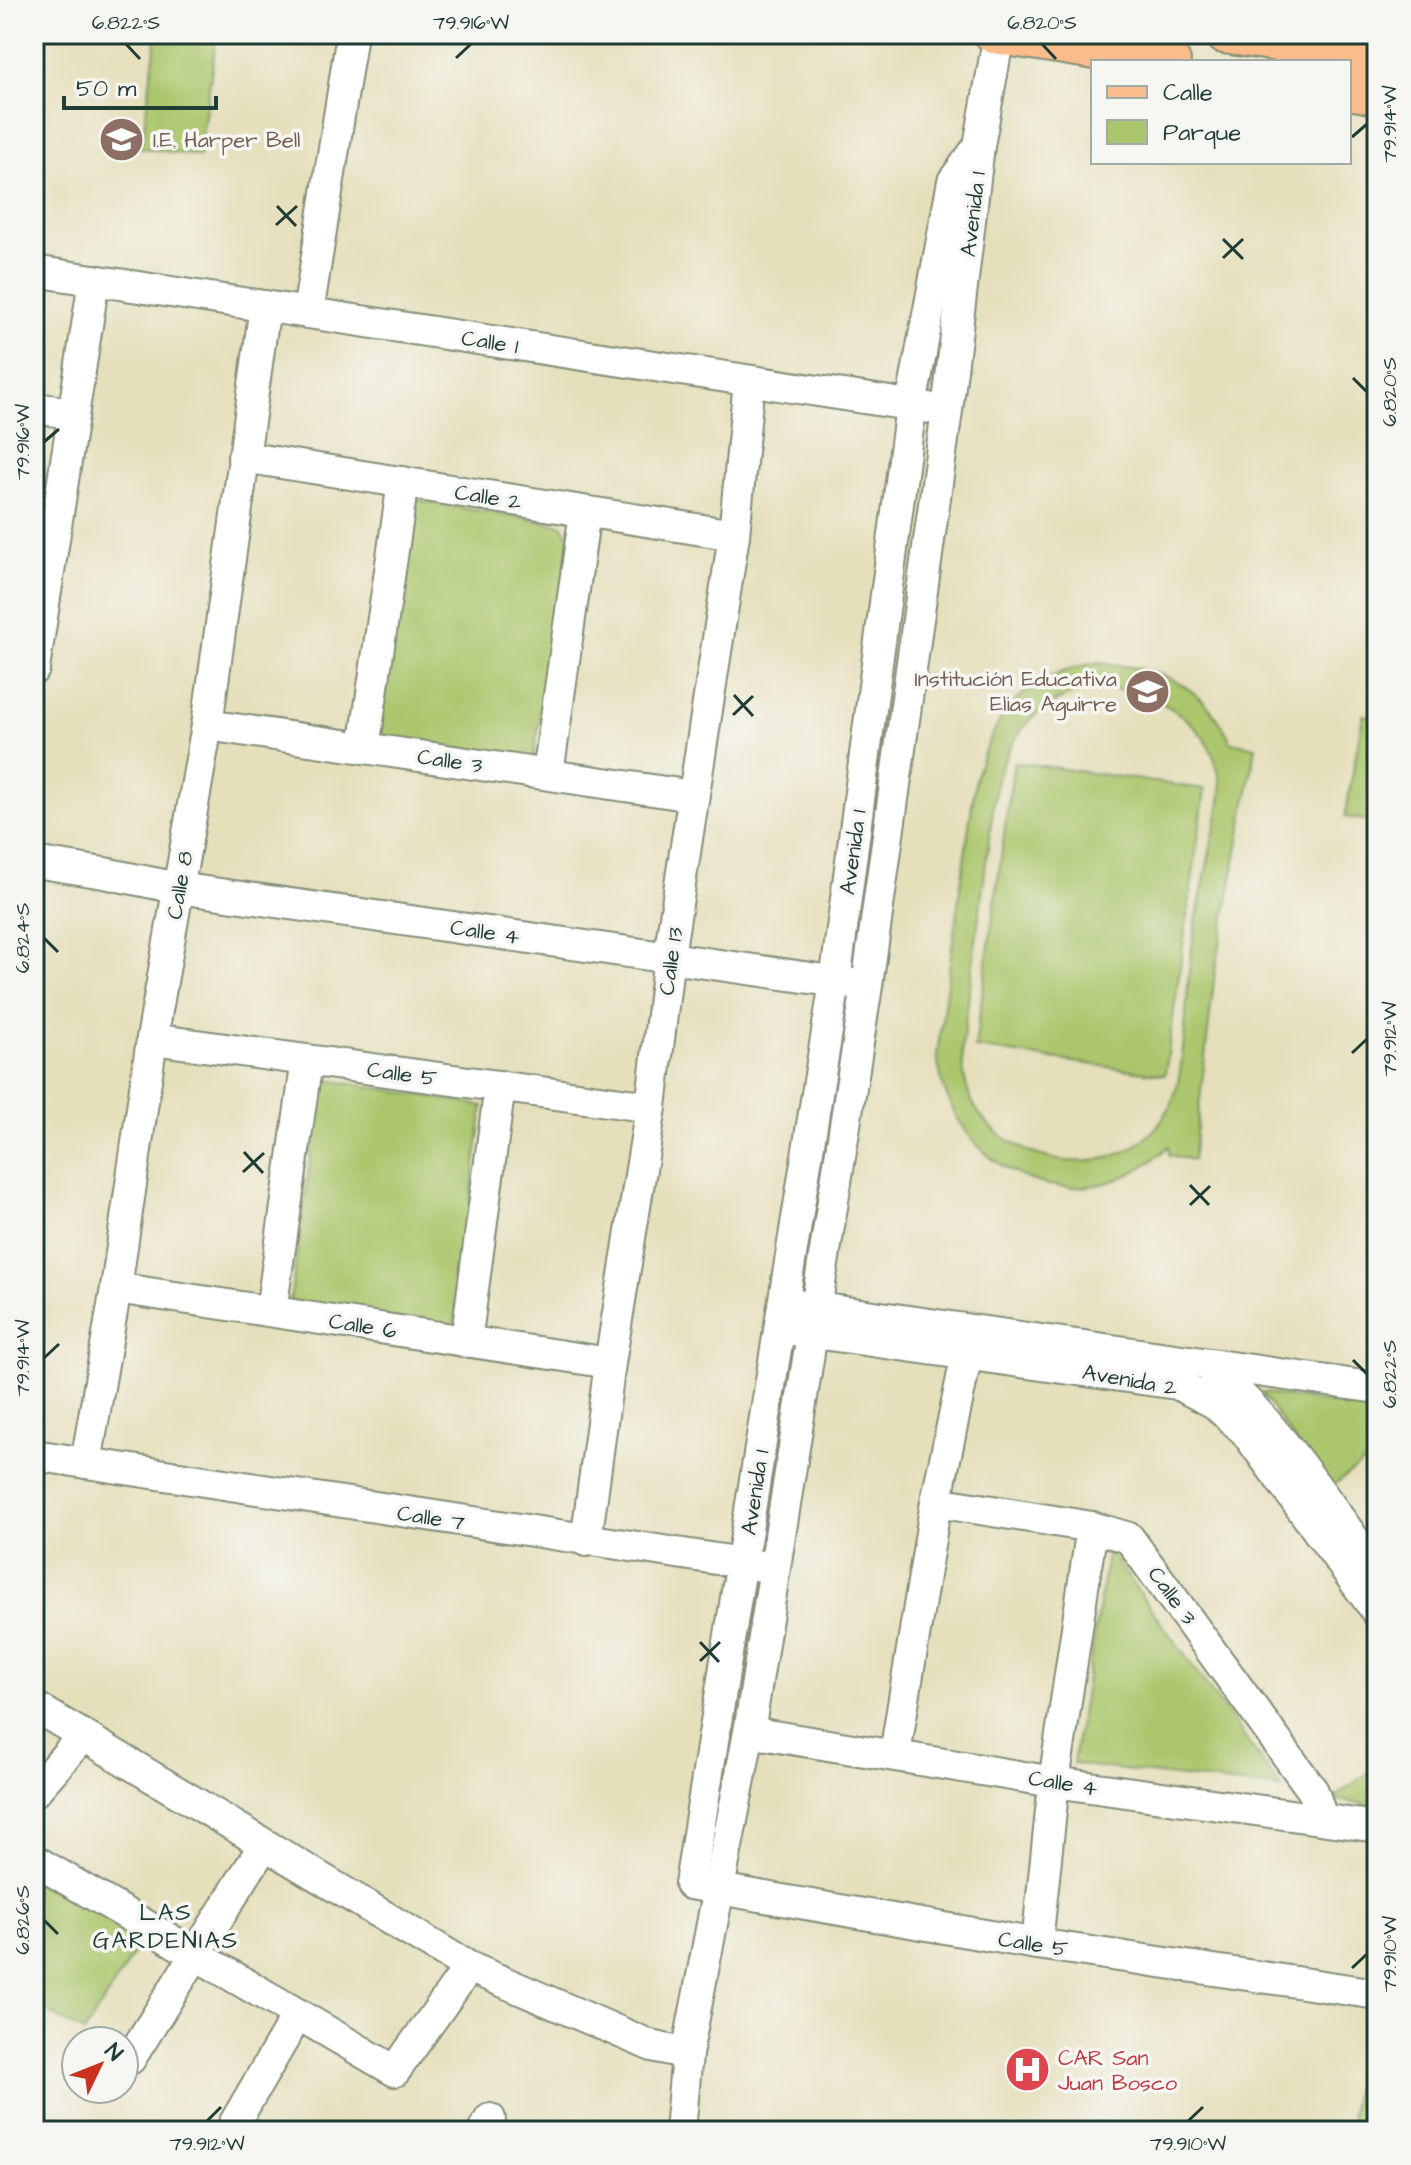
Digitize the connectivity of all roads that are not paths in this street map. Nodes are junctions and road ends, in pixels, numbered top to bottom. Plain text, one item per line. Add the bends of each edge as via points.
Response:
1 (352, 34) edge
2 (996, 34) edge
3 (1224, 34) edge
4 (1377, 57) edge
5 (1158, 60) edge
6 (1351, 90) edge
7 (1377, 95) edge
8 (979, 146) junction
9 (34, 271) edge
10 (94, 280) junction
11 (265, 306) junction
12 (308, 313) junction
13 (749, 381) junction
14 (911, 406) junction
15 (34, 408) edge
16 (947, 411) junction
17 (73, 413) junction
18 (243, 457) junction
19 (403, 482) junction
20 (585, 512) junction
21 (734, 535) junction
22 (42, 571) edge
23 (34, 669) edge
24 (207, 725) junction
25 (364, 748) junction
26 (548, 774) junction
27 (693, 796) junction
28 (34, 862) edge
29 (178, 888) junction
30 (669, 956) junction
31 (835, 982) junction
32 (867, 986) junction
33 (152, 1039) junction
34 (307, 1060) junction
35 (500, 1086) junction
36 (651, 1107) junction
37 (116, 1288) junction
38 (271, 1311) junction
39 (781, 1315) junction
40 (815, 1321) junction
41 (466, 1342) junction
42 (970, 1342) junction
43 (1204, 1362) junction
44 (610, 1363) junction
45 (1377, 1388) edge
46 (34, 1455) edge
47 (86, 1463) junction
48 (936, 1502) junction
49 (1092, 1527) junction
50 (586, 1541) junction
51 (742, 1563) junction
52 (776, 1569) junction
53 (1377, 1571) edge
54 (1377, 1612) edge
55 (34, 1706) edge
56 (749, 1732) junction
57 (82, 1737) junction
58 (895, 1754) junction
59 (1054, 1782) junction
60 (34, 1792) edge
61 (1322, 1818) junction
62 (1377, 1827) edge
63 (264, 1845) junction
64 (34, 1860) edge
65 (703, 1886) junction
66 (1037, 1944) junction
67 (195, 1954) junction
68 (469, 1967) junction
69 (1377, 1994) edge
70 (298, 2014) junction
71 (140, 2043) edge
72 (687, 2054) junction
73 (234, 2124) dead end
74 (680, 2131) edge

1 - 12 street
2 - 5 main road
2 - 8 street
3 - 4 main road
6 - 7 main road
8 - 14 street, Avenida 1 via 953,181
8 - 16 street, Avenida 1
9 - 10 street, Calle 1
10 - 11 street, Calle 1
10 - 17 street
11 - 12 street, Calle 1
11 - 18 street, Calle 8
12 - 13 street, Calle 1
13 - 14 street, Calle 1
13 - 21 street, Calle 13
14 - 16 street, Calle 1
14 - 31 street, Avenida 1
15 - 17 street
16 - 32 street, Avenida 1
17 - 22 street
18 - 19 street, Calle 2
18 - 24 street, Calle 8
19 - 20 street, Calle 2
19 - 25 street
20 - 21 street, Calle 2
20 - 26 street
21 - 27 street, Calle 13
22 - 23 street
24 - 25 street, Calle 3
24 - 29 street, Calle 8
25 - 26 street, Calle 3
26 - 27 street, Calle 3
27 - 30 street, Calle 13
28 - 29 street, Calle 4
29 - 30 street, Calle 4
29 - 33 street, Calle 8
30 - 31 street, Calle 4
30 - 36 street, Calle 13
31 - 32 street, Calle 4
31 - 39 street, Avenida 1
32 - 40 street, Avenida 1
33 - 34 street, Calle 5
33 - 37 street, Calle 8
34 - 35 street, Calle 5
34 - 38 street
35 - 36 street, Calle 5
35 - 41 street
36 - 44 street, Calle 13
37 - 38 street, Calle 6
37 - 47 street, Calle 8
38 - 41 street, Calle 6
39 - 40 street, Avenida 2
39 - 51 street, Avenida 1
40 - 42 street, Avenida 2
40 - 52 street, Avenida 1
41 - 44 street, Calle 6
42 - 43 street, Avenida 2
42 - 48 street
42 - 54 street, Avenida 2 via 1177,1384 1214,1403 1245,1431
43 - 45 street
43 - 53 street, Avenida 2 via 1264,1417
44 - 50 street, Calle 13
46 - 47 street, Calle 7
47 - 50 street, Calle 7
48 - 49 street, Calle 3
48 - 58 street
49 - 59 street
49 - 61 street, Calle 3 via 1129,1538 1144,1555 1313,1791
50 - 51 street, Calle 7
51 - 52 street, Calle 7
51 - 65 street, Avenida 1
52 - 56 street, Avenida 1
55 - 57 street
56 - 58 street, Calle 4
56 - 65 street, Avenida 1
57 - 60 street
57 - 63 street
58 - 59 street, Calle 4
59 - 61 street, Calle 4
59 - 66 street
61 - 62 street, Calle 4
63 - 67 street
63 - 68 street
64 - 67 street
65 - 66 street, Calle 5
65 - 72 street
66 - 69 street, Calle 5
67 - 70 street
67 - 71 street
68 - 70 street via 395,2071
68 - 72 street via 652,2046
70 - 73 street
72 - 74 street

